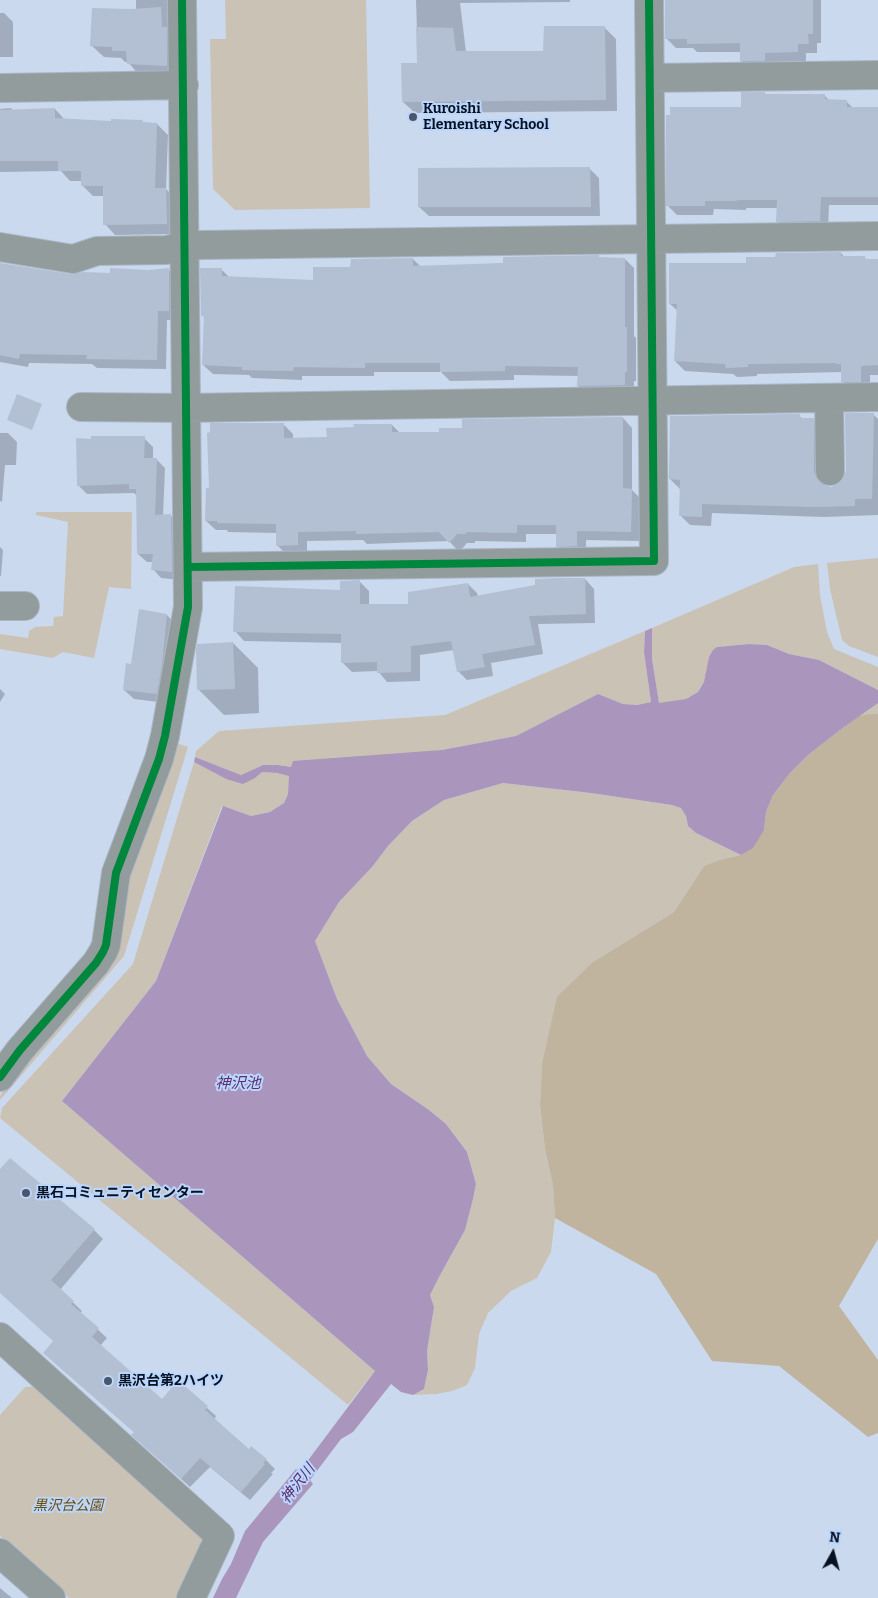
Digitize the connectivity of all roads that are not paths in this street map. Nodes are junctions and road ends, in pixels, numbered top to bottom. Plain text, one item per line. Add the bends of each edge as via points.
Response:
1 (182, 0) edge
2 (649, 0) edge
3 (878, 75) edge
4 (650, 78) junction
5 (184, 85) junction
6 (0, 88) edge
7 (878, 236) edge
8 (651, 240) junction
9 (186, 246) junction
10 (0, 247) edge
11 (878, 397) edge
12 (829, 398) junction
13 (652, 401) junction
14 (81, 407) dead end
15 (186, 408) junction
16 (830, 472) dead end
17 (189, 567) junction
18 (0, 1077) edge
19 (0, 1337) edge
20 (0, 1552) edge
21 (51, 1598) edge
22 (191, 1598) edge

1 - 5 street
2 - 4 street
3 - 4 street
4 - 8 street
5 - 6 street
5 - 9 street
7 - 8 street
8 - 9 street
8 - 13 street
9 - 10 street via 166,250 96,251 73,259
9 - 15 street
11 - 12 street
12 - 13 street
12 - 16 street
13 - 15 street
13 - 17 street via 654,561
14 - 15 street
15 - 17 street
17 - 18 street via 188,606 165,736 116,873 106,945 96,963
19 - 22 street via 220,1536
20 - 21 street

